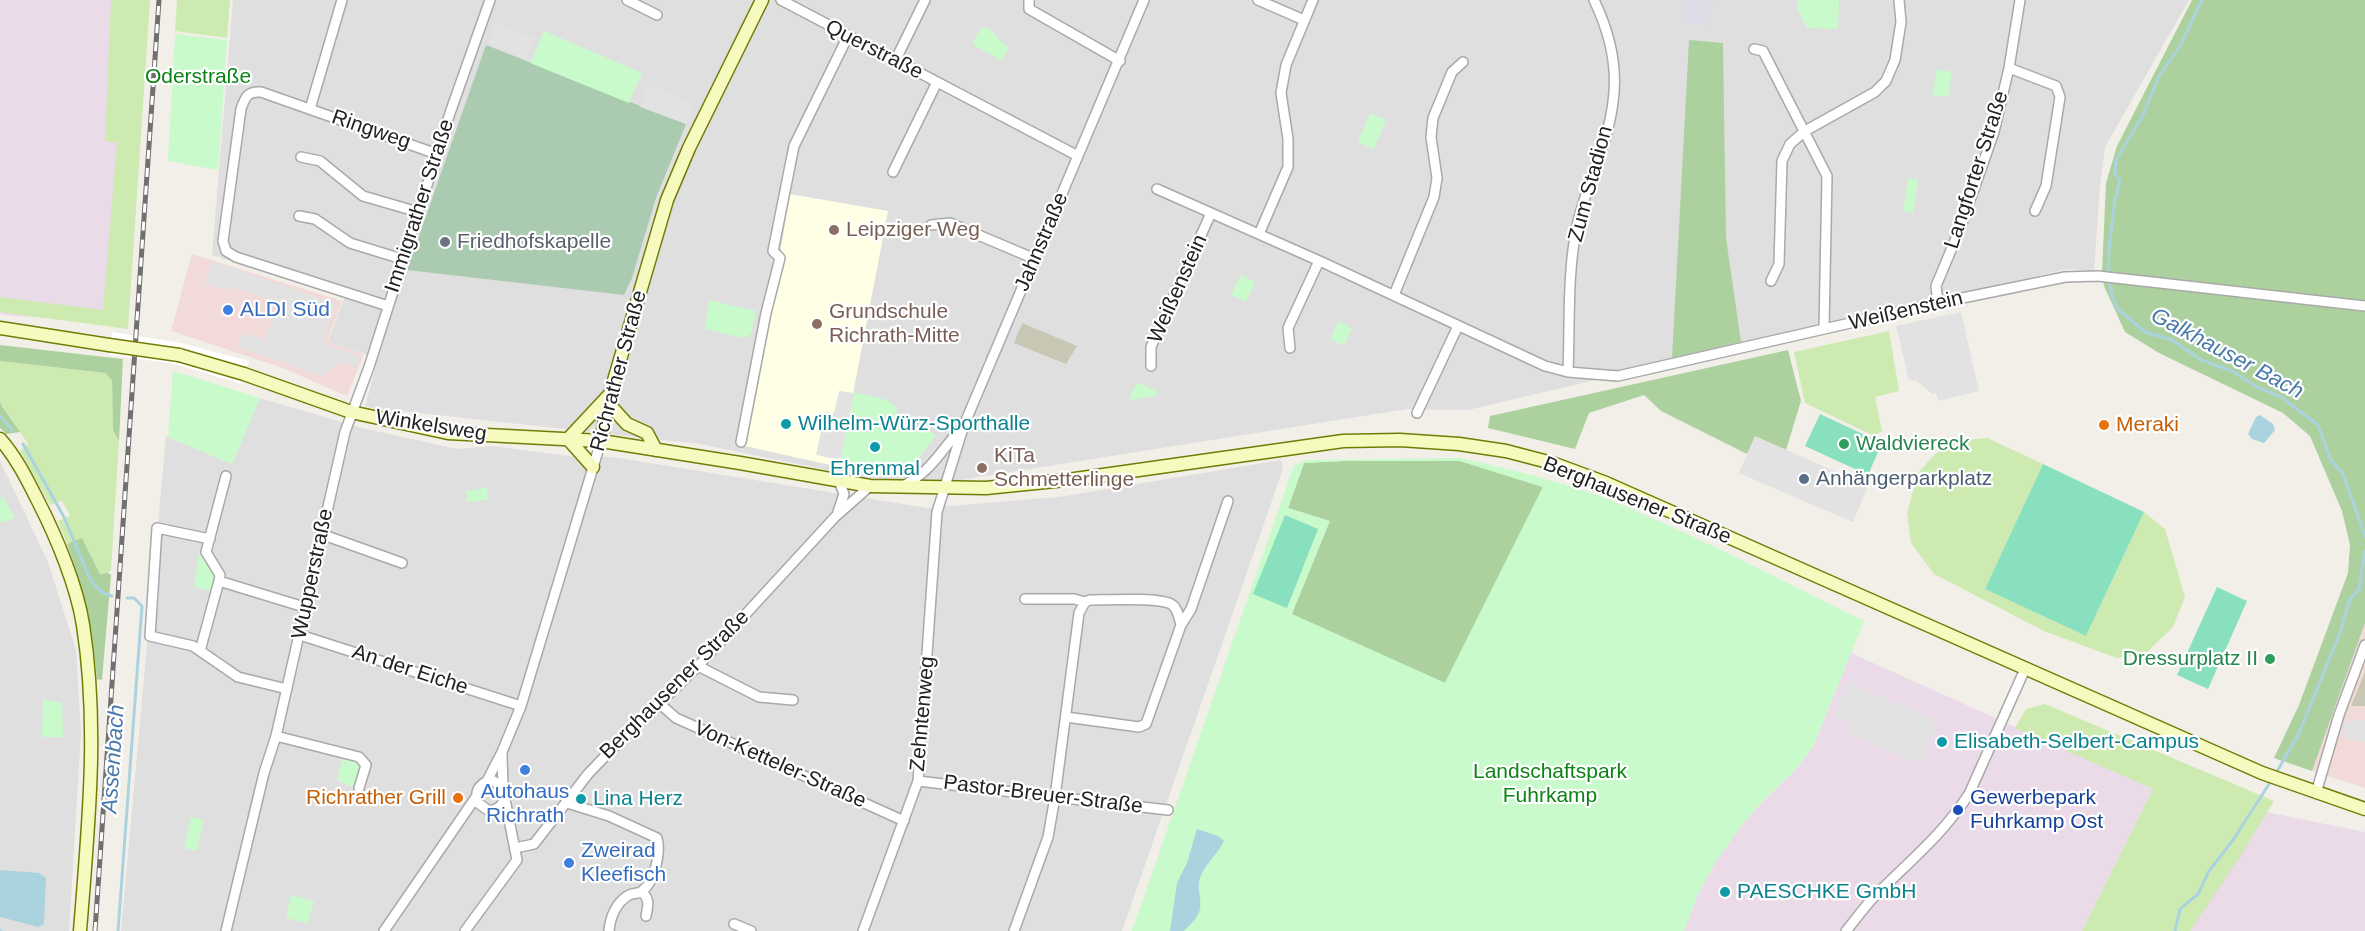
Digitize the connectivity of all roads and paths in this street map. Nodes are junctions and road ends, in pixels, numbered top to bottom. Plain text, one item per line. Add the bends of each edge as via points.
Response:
1 (342, 0) edge
2 (490, 0) edge
3 (627, 0) edge
4 (762, 0) edge
5 (781, 0) edge
6 (925, 0) edge
7 (1029, 0) edge
8 (1144, 0) edge
9 (1258, 0) edge
10 (1313, 0) edge
11 (1594, 0) edge
12 (1899, 0) edge
13 (2020, 0) edge
14 (657, 15) dead end
15 (1304, 20) junction
16 (848, 36) junction
17 (1754, 49) dead end
18 (895, 61) junction
19 (1120, 61) junction
20 (1463, 62) dead end
21 (2009, 68) junction
22 (937, 82) junction
23 (310, 109) junction
24 (1805, 131) junction
25 (437, 154) junction
26 (301, 156) dead end
27 (1078, 156) junction
28 (893, 172) dead end
29 (1157, 189) dead end
30 (417, 212) junction
31 (2035, 212) dead end
32 (1212, 213) junction
33 (299, 216) dead end
34 (931, 225) dead end
35 (1259, 234) junction
36 (402, 259) junction
37 (1035, 259) junction
38 (1319, 261) junction
39 (1771, 281) dead end
40 (1394, 295) junction
41 (1938, 303) junction
42 (388, 306) junction
43 (2365, 306) edge
44 (1458, 326) junction
45 (0, 328) edge
46 (1824, 329) junction
47 (1290, 348) dead end
48 (1152, 366) dead end
49 (1568, 372) junction
50 (609, 399) junction
51 (351, 412) junction
52 (1418, 413) dead end
53 (964, 425) junction
54 (0, 439) edge
55 (568, 439) junction
56 (600, 441) junction
57 (741, 442) dead end
58 (656, 450) junction
59 (593, 468) junction
60 (226, 476) dead end
61 (839, 481) junction
62 (870, 486) junction
63 (900, 487) junction
64 (943, 489) junction
65 (1228, 501) dead end
66 (835, 517) junction
67 (321, 534) junction
68 (210, 539) junction
69 (402, 563) dead end
70 (219, 581) junction
71 (1025, 599) dead end
72 (1085, 602) junction
73 (304, 607) junction
74 (1181, 625) junction
75 (300, 635) junction
76 (2365, 645) edge
77 (200, 651) junction
78 (698, 666) junction
79 (2025, 669) junction
80 (286, 689) junction
81 (793, 700) dead end
82 (659, 703) junction
83 (521, 706) junction
84 (1066, 717) junction
85 (276, 736) junction
86 (502, 752) junction
87 (486, 781) junction
88 (918, 781) junction
89 (359, 788) dead end
90 (2316, 793) junction
91 (504, 794) junction
92 (476, 796) junction
93 (1055, 797) junction
94 (567, 803) junction
95 (2365, 809) edge
96 (493, 810) junction
97 (1168, 810) dead end
98 (904, 821) junction
99 (512, 830) junction
100 (515, 848) junction
101 (642, 892) junction
102 (646, 916) dead end
103 (734, 924) dead end
104 (80, 931) edge
105 (226, 931) edge
106 (384, 931) edge
107 (465, 931) edge
108 (609, 931) edge
109 (751, 931) edge
110 (862, 931) edge
111 (1014, 931) edge
112 (1846, 931) edge

1 - 23 street, Ringweg
2 - 25 street, Immigrather Straße
3 - 14 street
4 - 50 main road, Richrather Straße via 667,200
5 - 16 street, Querstraße
6 - 18 street
7 - 19 street via 1029,9
8 - 19 street, Jahnstraße
9 - 15 street
10 - 15 street
11 - 49 street, Zum Stadion via 1612,55 1613,102 1577,225 1572,256
12 - 24 street via 1901,22 1895,60 1886,81 1875,92
13 - 21 street, Langforter Straße
15 - 35 street via 1286,65 1281,93 1288,167
16 - 18 street, Querstraße
16 - 57 street via 794,146 772,251 780,258
17 - 24 street via 1763,51
18 - 22 street, Querstraße
19 - 27 street, Jahnstraße
20 - 40 street via 1452,72 1433,118 1431,137 1437,178 1434,197
21 - 31 street via 2056,86 2060,97 2046,186
21 - 41 street, Langforter Straße via 1994,132 1936,286
22 - 27 street, Querstraße
22 - 28 street, Querstraße
23 - 25 street, Ringweg
23 - 42 street via 261,92 253,91 245,98 223,241 226,251
24 - 39 street via 1790,144 1782,160 1779,264
24 - 46 street via 1827,176
25 - 30 street, Immigrather Straße
26 - 30 street via 320,161 363,196
27 - 37 street, Jahnstraße
29 - 32 street, Weißenstein
30 - 36 street, Immigrather Straße
32 - 35 street, Weißenstein
32 - 48 street, Weißenstein via 1151,347
33 - 36 street via 315,219 350,243
34 - 37 street via 950,223
35 - 38 street, Weißenstein
36 - 42 street, Immigrather Straße
37 - 53 street, Jahnstraße
38 - 40 street, Weißenstein
38 - 47 street via 1288,328
40 - 44 street, Weißenstein
41 - 43 street, Weißenstein via 2066,277 2098,276
41 - 46 street, Weißenstein
42 - 51 street, Immigrather Straße
44 - 49 street, Weißenstein via 1545,366
44 - 52 street
45 - 51 main road, Winkelsweg, bridge via 179,355
46 - 49 street, Weißenstein via 1618,376
50 - 55 main road
50 - 56 main road, Richrather Straße
50 - 58 main road via 627,423 647,433
51 - 55 main road, Winkelsweg via 448,433
51 - 67 street, Wupperstraße
53 - 63 street, Jahnstraße via 929,468
53 - 64 street, Jahnstraße
54 - 104 main road via 27,479 58,543 83,623 91,715 90,798
55 - 56 main road, Winkelsweg
55 - 59 main road
56 - 58 main road, Winkelsweg
56 - 59 street, Richrather Straße
58 - 61 main road, Winkelsweg
59 - 83 street, Richrather Straße
60 - 68 street
61 - 62 main road, Winkelsweg
61 - 66 street, Berghausener Straße via 844,494
62 - 63 main road, Berghausener Straße
62 - 66 street, Berghausener Straße
63 - 64 main road, Berghausener Straße
64 - 79 main road, Berghausener Straße via 986,489 1075,479 1343,441 1400,440 1506,451 1606,483
64 - 88 street, Zehntenweg via 937,512
65 - 74 street via 1191,609
66 - 78 street, Berghausener Straße
67 - 69 street
67 - 73 street, Wupperstraße
68 - 70 street via 206,552 220,575
68 - 77 street via 157,528 150,636
70 - 73 street
70 - 77 street
71 - 72 street
72 - 74 street via 1157,601 1172,605
72 - 84 street via 1079,613
73 - 75 street, Wupperstraße
74 - 84 street via 1146,724 1139,727
75 - 80 street, Wupperstraße
75 - 83 street, An der Eiche
76 - 90 street
77 - 80 street via 238,677
78 - 81 street via 759,697
78 - 82 street, Berghausener Straße
79 - 90 main road, Berghausener Straße
79 - 112 street via 1969,794 1941,832
80 - 85 street, Wupperstraße
82 - 94 street, Berghausener Straße via 604,757
82 - 98 street, Von-Ketteler-Straße via 676,718
83 - 86 street, Richrather Straße
84 - 93 street
85 - 89 street via 359,757 366,765
85 - 105 street, Wupperstraße
86 - 87 street, Richrather Straße
86 - 91 street, Richrather Straße
87 - 91 street via 494,781
87 - 92 street
88 - 93 street, Pastor-Breuer-Straße
88 - 98 street, Zehntenweg
90 - 95 main road, Berghausener Straße
91 - 96 street via 502,806
91 - 99 street, Richrather Straße
92 - 96 street via 483,808
92 - 106 street
93 - 97 street, Pastor-Breuer-Straße
93 - 111 street via 1048,837
94 - 100 street, Berghausener Straße via 534,844
94 - 101 street via 609,816 657,838 658,857 650,882
96 - 99 street
98 - 110 street, Zehntenweg
99 - 100 street, Richrather Straße
100 - 107 street via 518,860
101 - 102 street via 647,897
101 - 108 street via 619,903
103 - 109 street

